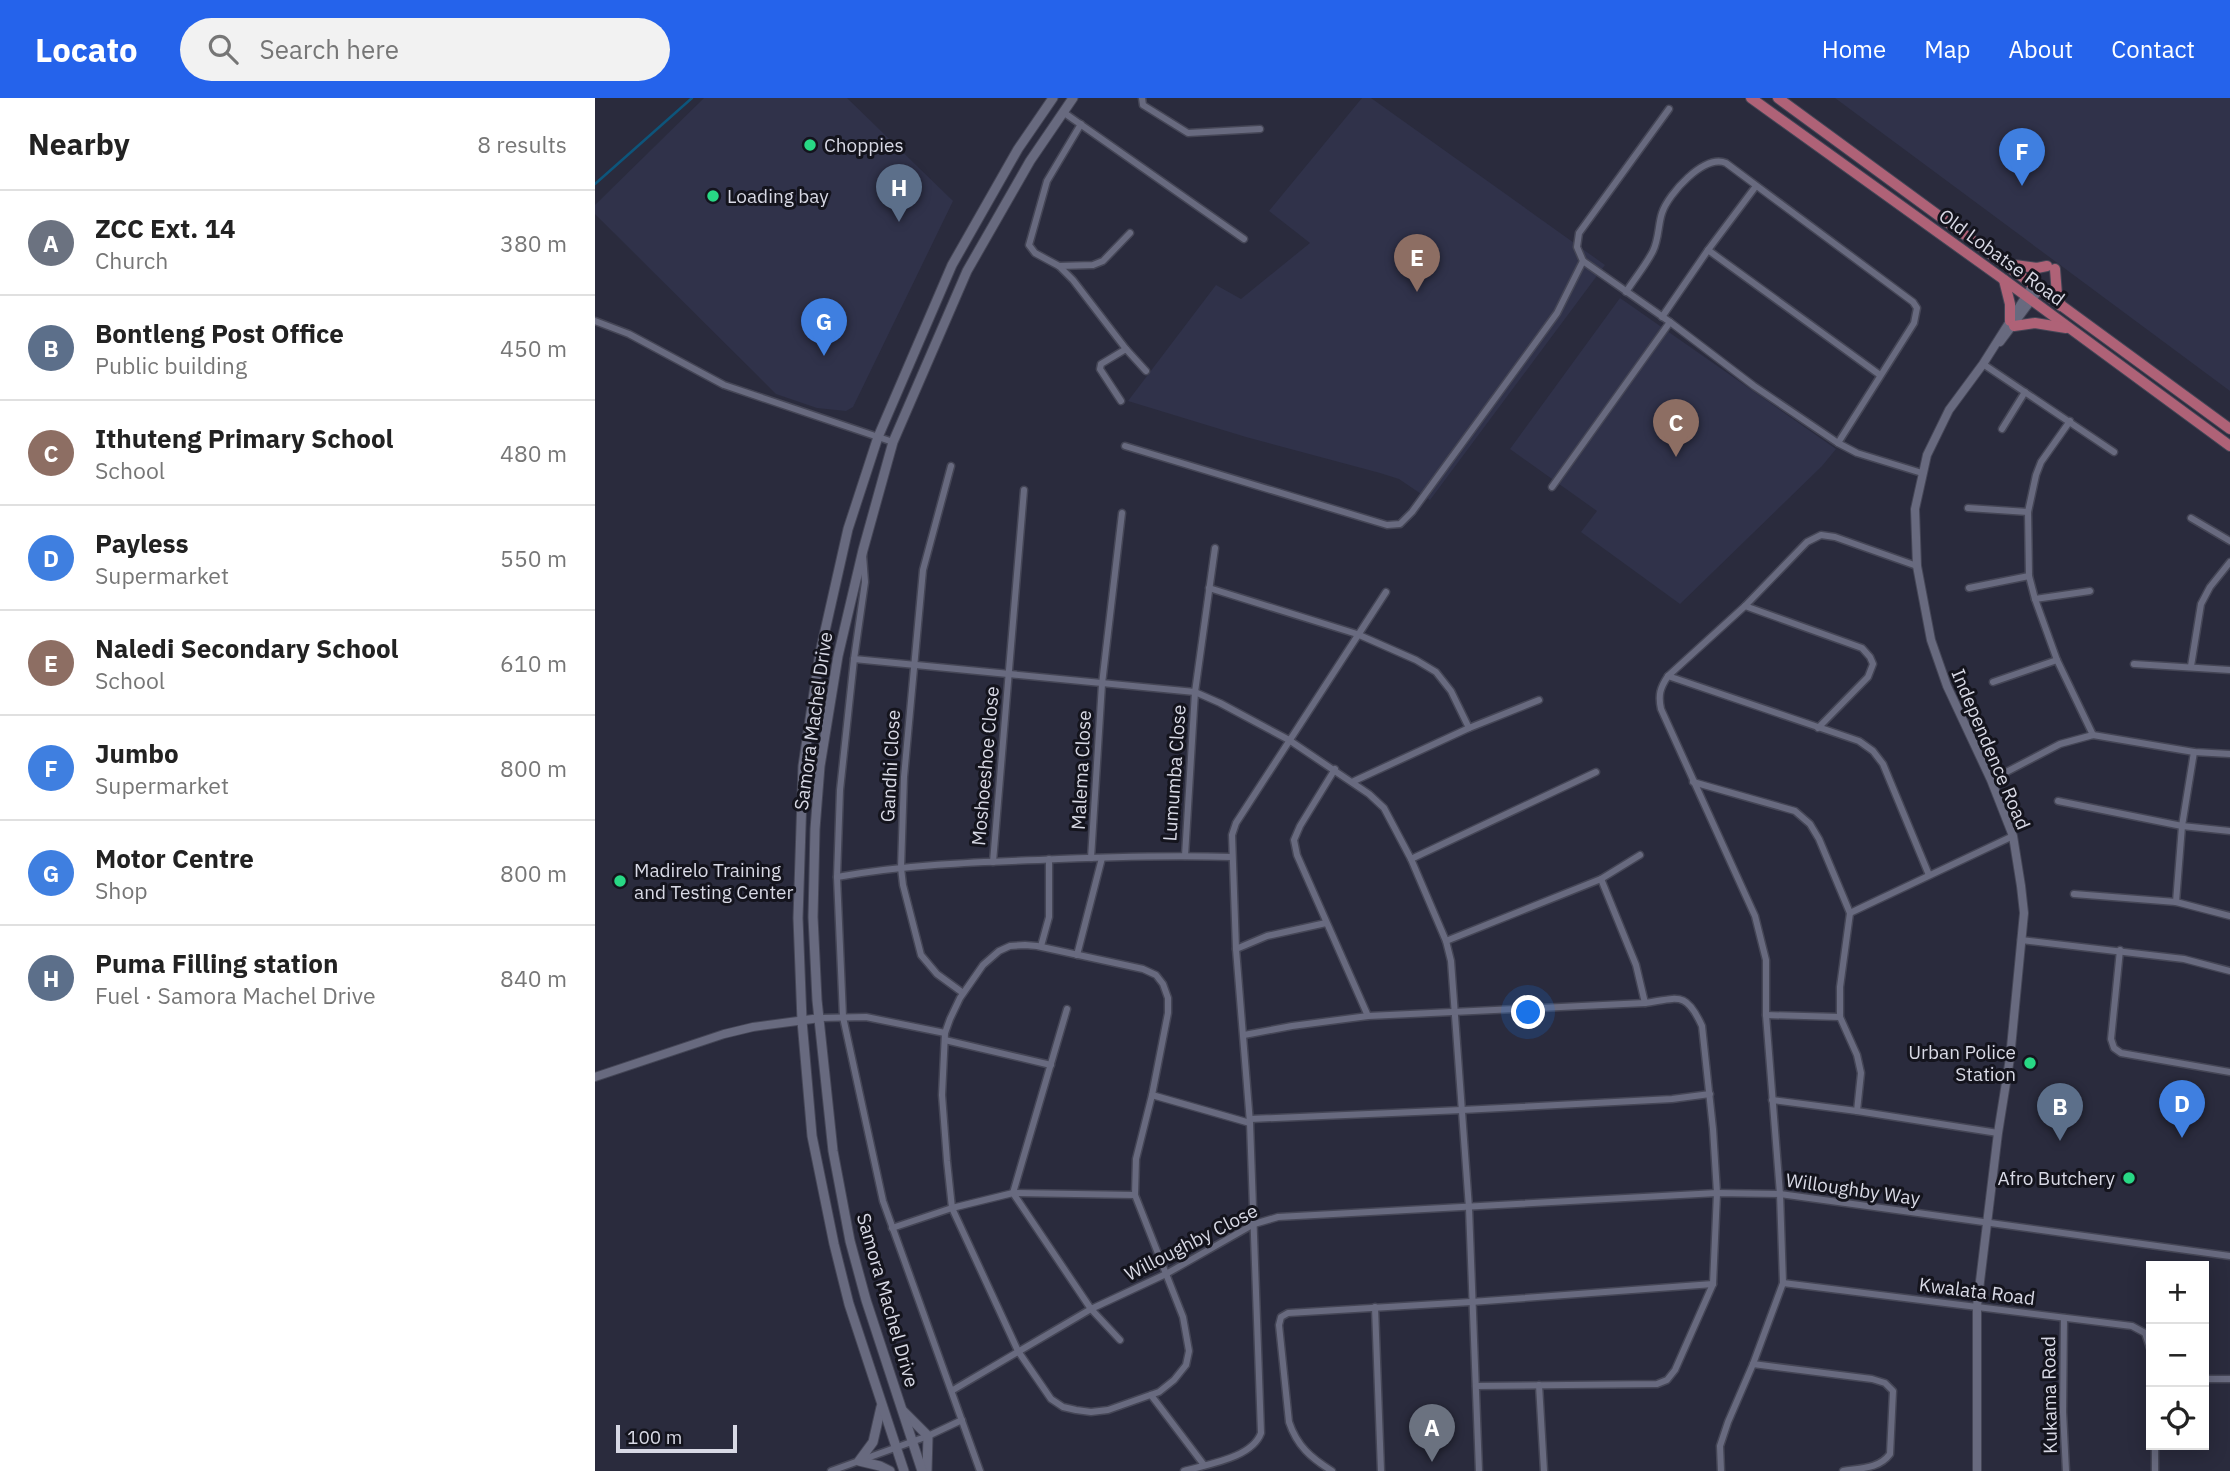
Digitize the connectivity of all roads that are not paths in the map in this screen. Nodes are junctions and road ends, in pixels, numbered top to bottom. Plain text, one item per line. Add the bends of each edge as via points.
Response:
1 (1052, 98) edge
2 (1073, 98) edge
3 (1142, 98) edge
4 (1751, 98) edge
5 (1778, 98) edge
6 (1669, 109) dead end
7 (1063, 112) junction
8 (1081, 124) junction
9 (1259, 129) dead end
10 (1756, 186) junction
11 (1131, 233) dead end
12 (1244, 239) dead end
13 (1708, 250) junction
14 (1583, 261) junction
15 (2003, 264) junction
16 (1059, 266) junction
17 (2003, 279) junction
18 (2036, 288) junction
19 (1626, 292) junction
20 (2029, 298) junction
21 (2062, 306) junction
22 (1662, 317) junction
23 (595, 321) edge
24 (1670, 322) junction
25 (2012, 323) junction
26 (2070, 328) junction
27 (1126, 349) junction
28 (1983, 364) junction
29 (1146, 371) dead end
30 (1880, 374) junction
31 (2025, 392) junction
32 (1121, 401) dead end
33 (2070, 421) junction
34 (2003, 429) dead end
35 (2230, 429) edge
36 (879, 437) junction
37 (893, 442) junction
38 (1838, 443) junction
39 (1125, 446) dead end
40 (2230, 446) edge
41 (2114, 452) dead end
42 (951, 466) dead end
43 (1922, 472) junction
44 (1552, 487) dead end
45 (1024, 490) dead end
46 (1968, 508) dead end
47 (2028, 512) junction
48 (1122, 513) dead end
49 (2191, 518) dead end
50 (2230, 541) edge
51 (1215, 548) dead end
52 (863, 550) junction
53 (2230, 562) edge
54 (1917, 566) junction
55 (2029, 576) junction
56 (1209, 588) junction
57 (1969, 588) dead end
58 (2090, 591) dead end
59 (1386, 592) dead end
60 (2035, 599) junction
61 (1745, 606) junction
62 (1357, 634) junction
63 (854, 659) junction
64 (2057, 660) junction
65 (2134, 664) dead end
66 (913, 665) junction
67 (2191, 666) junction
68 (2230, 670) edge
69 (1008, 673) junction
70 (1668, 676) junction
71 (1993, 682) dead end
72 (1102, 684) junction
73 (1195, 692) junction
74 (1539, 700) dead end
75 (1469, 728) junction
76 (1818, 728) junction
77 (2093, 736) junction
78 (1289, 740) junction
79 (2194, 752) junction
80 (2230, 754) edge
81 (1335, 769) junction
82 (1596, 772) dead end
83 (1991, 780) junction
84 (1352, 782) junction
85 (1693, 782) junction
86 (2058, 801) dead end
87 (2182, 826) junction
88 (2230, 831) edge
89 (2013, 836) junction
90 (1640, 855) dead end
91 (1185, 856) junction
92 (1232, 857) junction
93 (1091, 858) junction
94 (1102, 858) junction
95 (1049, 859) junction
96 (1411, 859) junction
97 (993, 862) junction
98 (901, 868) junction
99 (1929, 875) junction
100 (837, 877) junction
101 (1601, 878) junction
102 (2074, 894) dead end
103 (2176, 902) junction
104 (1850, 913) junction
105 (2230, 916) edge
106 (1326, 923) junction
107 (2021, 940) junction
108 (1447, 941) junction
109 (1041, 946) junction
110 (1236, 949) junction
111 (2120, 950) junction
112 (1077, 954) junction
113 (2230, 971) edge
114 (964, 993) junction
115 (1645, 1003) junction
116 (1067, 1009) dead end
117 (1455, 1013) junction
118 (1766, 1015) junction
119 (1368, 1016) junction
120 (843, 1017) junction
121 (1840, 1017) junction
122 (820, 1018) junction
123 (801, 1021) junction
124 (1244, 1035) junction
125 (945, 1036) junction
126 (1051, 1065) junction
127 (2230, 1072) edge
128 (595, 1077) edge
129 (1710, 1094) junction
130 (1152, 1096) junction
131 (1772, 1100) junction
132 (1462, 1110) junction
133 (1857, 1111) junction
134 (1250, 1121) junction
135 (1998, 1133) junction
136 (1717, 1193) junction
137 (1013, 1194) junction
138 (1780, 1194) junction
139 (1135, 1195) junction
140 (952, 1208) junction
141 (1469, 1208) junction
142 (1254, 1224) junction
143 (1988, 1224) junction
144 (892, 1228) junction
145 (2230, 1256) edge
146 (1166, 1274) junction
147 (1783, 1283) junction
148 (1713, 1284) junction
149 (1471, 1302) junction
150 (1977, 1306) junction
151 (1375, 1307) junction
152 (1091, 1309) junction
153 (2064, 1318) junction
154 (2146, 1335) edge
155 (1121, 1340) dead end
156 (1018, 1351) junction
157 (1753, 1364) junction
158 (2209, 1379) edge
159 (2230, 1379) edge
160 (1539, 1385) junction
161 (1476, 1386) junction
162 (953, 1390) junction
163 (1151, 1395) junction
164 (881, 1401) junction
165 (902, 1410) junction
166 (962, 1420) junction
167 (928, 1436) junction
168 (911, 1442) junction
169 (896, 1447) junction
170 (2155, 1450) edge
171 (859, 1461) junction
172 (1204, 1465) junction
173 (831, 1471) edge
174 (890, 1471) edge
175 (904, 1471) edge
176 (922, 1471) edge
177 (927, 1471) edge
178 (980, 1471) edge
179 (1184, 1471) edge
180 (1332, 1471) edge
181 (1381, 1471) edge
182 (1479, 1471) edge
183 (1544, 1471) edge
184 (1721, 1471) edge
185 (1843, 1471) edge
186 (1977, 1471) edge
187 (2066, 1471) edge
188 (2155, 1471) edge

1 - 36 main road, Samora Machel Drive via 952,265
2 - 7 main road, Samora Machel Drive
3 - 9 street via 1143,105 1188,133
4 - 17 main road, Old Lobatse Road
5 - 15 main road, Old Lobatse Road
6 - 14 street via 1579,233 1577,247
7 - 8 street
7 - 37 main road, Samora Machel Drive via 967,271
8 - 12 street
8 - 16 street via 1047,181 1029,241 1034,253
10 - 13 street
10 - 19 street via 1722,161 1708,163 1688,177 1663,211 1653,252
10 - 30 street via 1913,302 1914,323
11 - 16 street via 1098,264
13 - 22 street
13 - 30 street
14 - 19 street
14 - 39 street via 1557,313 1400,524 1387,525
15 - 18 main road, Old Lobatse Road
15 - 21 main road via 2051,267
16 - 27 street
17 - 20 main road, Old Lobatse Road
17 - 25 main road
18 - 20 street, Independence Road
18 - 21 main road, Old Lobatse Road
19 - 22 street
20 - 25 street, Independence Road
20 - 26 main road, Old Lobatse Road
21 - 35 main road, Old Lobatse Road
22 - 24 street
23 - 36 street via 724,385
24 - 38 street
24 - 44 street
25 - 26 main road
25 - 28 street, Independence Road
26 - 40 main road, Old Lobatse Road
27 - 29 street
27 - 32 street via 1100,367
28 - 31 street
28 - 43 street, Independence Road via 1949,410
30 - 38 street
31 - 33 street
31 - 34 street
33 - 41 street
33 - 47 street via 2041,462
36 - 37 street
36 - 123 main road, Samora Machel Drive via 848,529 823,640 803,766 798,918
37 - 52 main road, Samora Machel Drive
38 - 43 street
42 - 66 street, Gandhi Close via 924,561
43 - 54 street, Independence Road via 1915,509
45 - 69 street, Moshoeshoe Close
46 - 47 street
47 - 55 street
48 - 72 street, Malema Close
49 - 50 street
51 - 56 street, Lumumba Close
52 - 63 street via 865,582
52 - 122 main road, Samora Machel Drive via 838,656 820,766 813,917
53 - 67 street via 2201,604
54 - 61 street via 1821,536 1807,542
54 - 83 street, Independence Road via 1931,640
55 - 57 street
55 - 60 street
56 - 62 street
56 - 73 street, Lumumba Close
58 - 60 street
59 - 62 street
60 - 64 street
61 - 70 street
61 - 76 street via 1862,648 1870,657 1873,664 1868,677
62 - 75 street via 1436,672
62 - 78 street
63 - 66 street
63 - 100 street via 840,790
64 - 71 street
64 - 77 street
65 - 67 street
66 - 69 street
66 - 98 street, Gandhi Close
67 - 68 street
69 - 72 street
69 - 97 street, Moshoeshoe Close
70 - 76 street
70 - 85 street via 1659,696 1661,709
72 - 73 street
72 - 93 street, Malema Close
73 - 78 street
73 - 91 street, Lumumba Close
74 - 75 street
75 - 84 street
76 - 99 street via 1859,741 1883,764
77 - 79 street
77 - 83 street via 2060,744
78 - 81 street
78 - 92 street via 1236,823
79 - 80 street
79 - 87 street
81 - 84 street
81 - 106 street via 1294,840
82 - 96 street
83 - 89 street, Independence Road
84 - 96 street via 1384,808
85 - 104 street via 1795,811 1819,839
85 - 118 street via 1755,916 1766,960
86 - 87 street
87 - 88 street
87 - 103 street
89 - 99 street
89 - 107 street, Independence Road via 2022,899
90 - 101 street
91 - 92 street
91 - 94 street
92 - 110 street
93 - 94 street
93 - 95 street
94 - 112 street
95 - 97 street
95 - 109 street via 1049,917
96 - 108 street
97 - 98 street
98 - 100 street
98 - 114 street, Gandhi Close via 921,955 937,974
99 - 104 street
100 - 120 street
101 - 108 street
101 - 115 street via 1636,965
102 - 103 street
103 - 105 street
104 - 121 street
106 - 110 street via 1267,936
106 - 119 street
107 - 111 street
107 - 135 street, Independence Road
108 - 117 street
109 - 112 street
109 - 114 street via 1010,946 999,951
110 - 124 street
111 - 113 street
111 - 127 street via 2113,1048
112 - 130 street via 1143,969 1163,984 1168,1013
114 - 125 street
115 - 117 street
115 - 129 street via 1677,998 1687,1001 1696,1012 1702,1026
116 - 126 street
117 - 119 street
117 - 132 street
118 - 121 street
118 - 131 street
119 - 124 street
120 - 122 street
120 - 125 street via 866,1017
120 - 144 street
121 - 133 street via 1861,1073
122 - 123 street
122 - 165 main road, Samora Machel Drive via 833,1151 850,1241
123 - 128 street via 724,1034
123 - 164 main road, Samora Machel Drive via 812,1136 834,1244
124 - 134 street
125 - 126 street
125 - 140 street via 942,1095
126 - 137 street
129 - 132 street
129 - 136 street
130 - 134 street
130 - 139 street via 1136,1159
131 - 133 street
131 - 138 street
132 - 134 street
132 - 141 street
133 - 135 street
134 - 142 street
135 - 143 street, Independence Road
136 - 138 street, Willoughby Way
136 - 141 street, Willoughby Way
136 - 148 street
137 - 139 street
137 - 140 street
137 - 152 street
138 - 143 street, Willoughby Way
138 - 147 street
139 - 146 street
140 - 144 street
140 - 156 street
141 - 142 street, Willoughby Close via 1305,1214
141 - 149 street
142 - 146 street, Willoughby Close
142 - 172 street via 1261,1433 1258,1442 1240,1454
143 - 145 street, Willoughby Way
143 - 150 street, Independence Road
144 - 162 street
146 - 152 street, Willoughby Close
146 - 163 street via 1183,1317 1189,1351 1186,1365 1174,1380
147 - 150 street, Kwalata Road
147 - 157 street
148 - 149 street
148 - 160 street via 1667,1380 1657,1384
149 - 151 street
149 - 161 street
150 - 153 street, Kwalata Road
150 - 186 street, Independence Road
151 - 180 street via 1281,1317 1289,1422 1294,1437 1314,1460
151 - 181 street
152 - 155 street
152 - 156 street, Willoughby Close
153 - 154 street, Kwalata Road via 2140,1328
153 - 187 street, Kukama Road
156 - 162 street, Willoughby Close
156 - 163 street via 1051,1399 1063,1407 1108,1410
157 - 184 street via 1720,1446
157 - 185 street via 1872,1379 1892,1391 1890,1454 1876,1466
158 - 159 street
160 - 161 street
160 - 183 street
161 - 182 street
162 - 166 street
163 - 172 street
164 - 169 main road, Samora Machel Drive
164 - 171 main road via 873,1442
165 - 167 main road
165 - 168 main road, Samora Machel Drive
166 - 167 street
166 - 178 street
167 - 168 street
167 - 177 main road
168 - 169 street
168 - 176 main road, Samora Machel Drive
169 - 171 street
169 - 175 main road, Samora Machel Drive
170 - 188 street
171 - 173 street
171 - 174 main road
172 - 179 street

